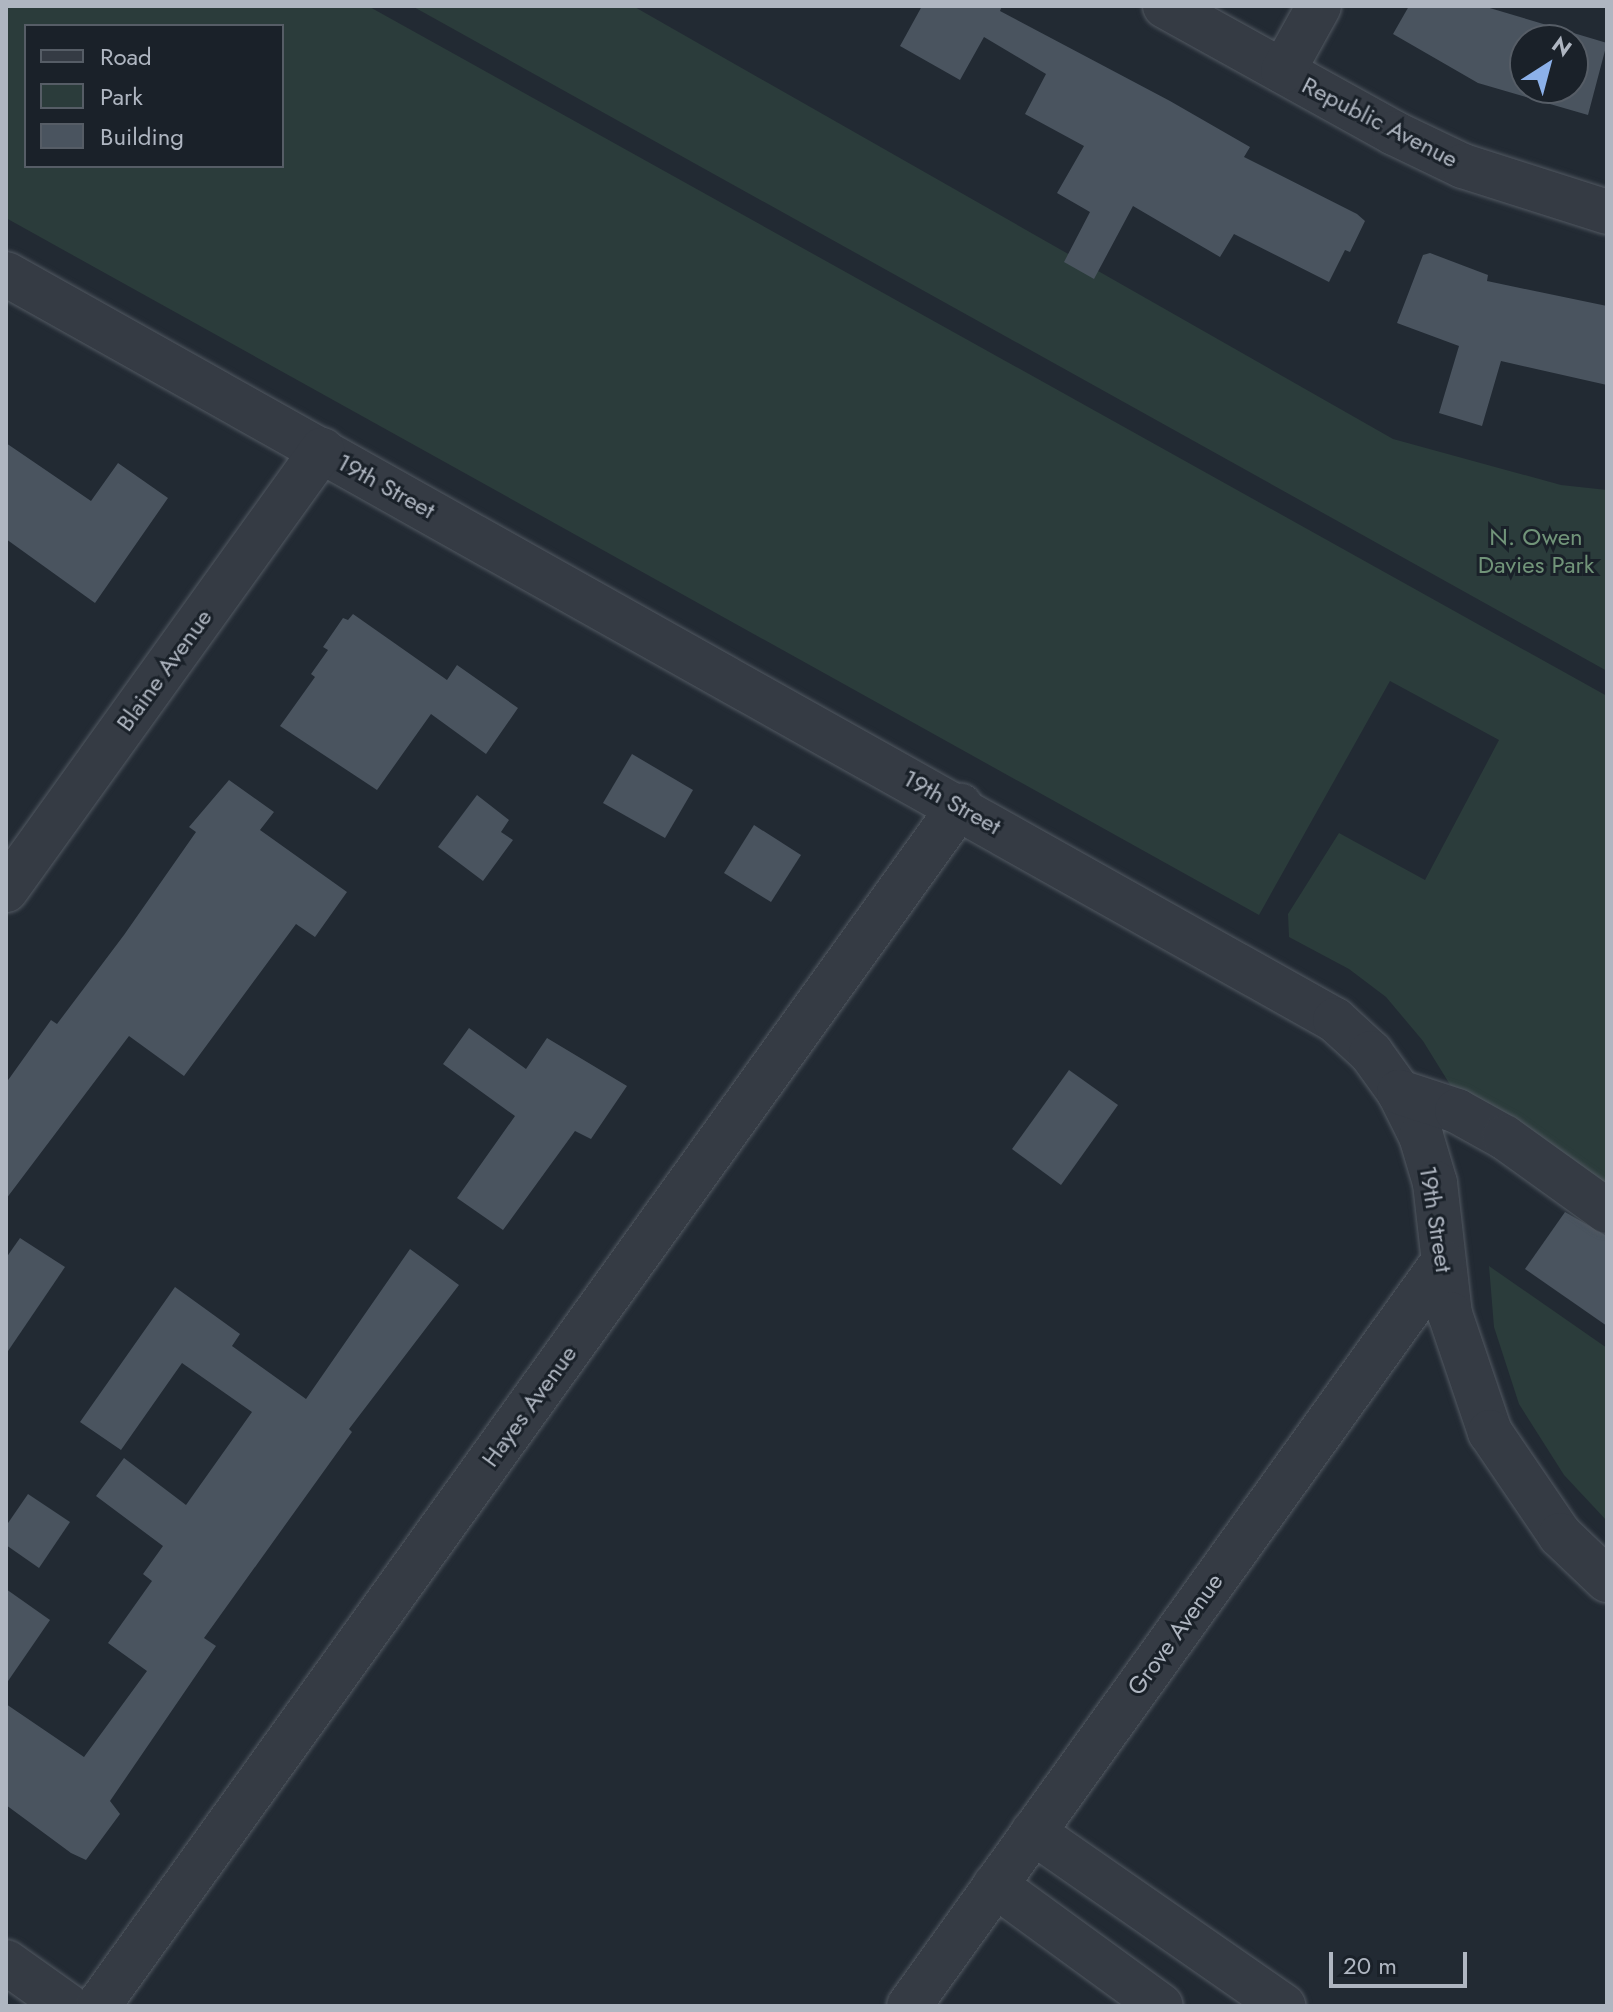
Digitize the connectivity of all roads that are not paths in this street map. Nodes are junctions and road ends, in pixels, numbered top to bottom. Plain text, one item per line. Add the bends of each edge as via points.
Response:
1 (1165, 6) edge
2 (1319, 6) edge
3 (1283, 71) junction
4 (1607, 212) edge
5 (6, 274) edge
6 (322, 450) junction
7 (960, 806) junction
8 (6, 890) edge
9 (1399, 1092) junction
10 (1607, 1211) edge
11 (1443, 1262) junction
12 (1607, 1580) edge
13 (1033, 1832) junction
14 (995, 1885) junction
15 (6, 1962) edge
16 (68, 2006) edge
17 (98, 2006) edge
18 (909, 2006) edge
19 (1161, 2006) edge
20 (1283, 2006) edge

1 - 3 street, Republic Avenue
2 - 3 street
3 - 4 street, Republic Avenue via 1463,166
5 - 6 street, 19th Street
6 - 7 street, 19th Street
6 - 8 street, Blaine Avenue
7 - 9 street, 19th Street via 1297,994 1371,1053
7 - 17 street, Hayes Avenue
9 - 10 street via 1457,1111 1504,1137
9 - 11 street, 19th Street via 1435,1183
11 - 12 street, 19th Street via 1460,1354 1490,1432 1560,1535
11 - 13 street, Grove Avenue
13 - 14 street, Grove Avenue
13 - 20 street
14 - 18 street, Grove Avenue
14 - 19 street
15 - 16 street

